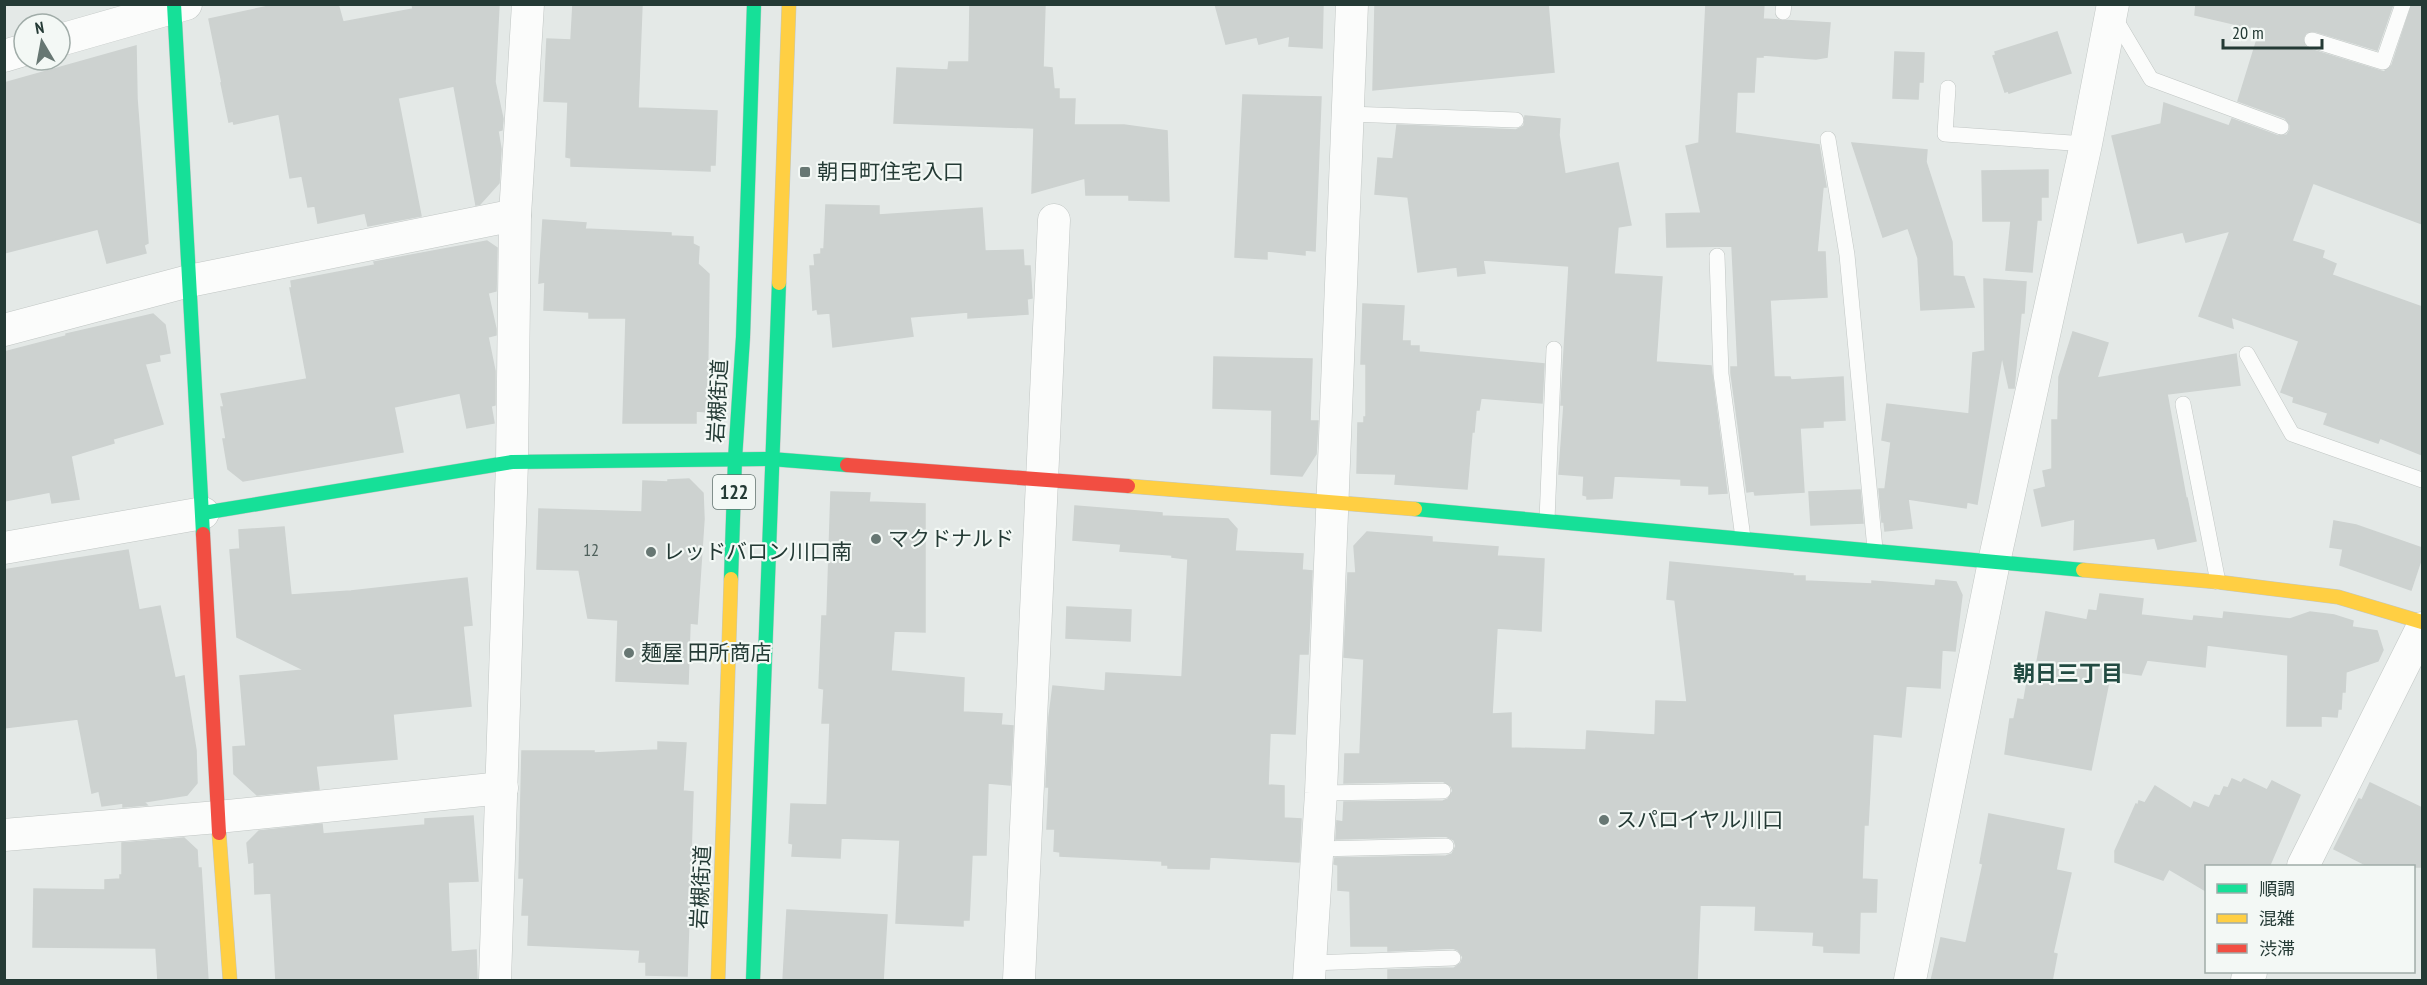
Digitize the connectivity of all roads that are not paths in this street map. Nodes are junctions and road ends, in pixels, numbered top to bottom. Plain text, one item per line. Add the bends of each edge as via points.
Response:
1 (528, 4) edge
2 (754, 4) edge
3 (789, 4) edge
4 (1352, 4) edge
5 (2403, 4) edge
6 (178, 5) edge
7 (2112, 8) edge
8 (72, 36) edge
9 (2313, 40) dead end
10 (1948, 88) dead end
11 (1348, 114) junction
12 (1516, 120) dead end
13 (2281, 127) dead end
14 (1828, 139) dead end
15 (2086, 144) junction
16 (515, 215) junction
17 (1054, 220) dead end
18 (1717, 256) dead end
19 (189, 281) junction
20 (4, 330) edge
21 (1554, 349) dead end
22 (2247, 354) dead end
23 (2183, 404) dead end
24 (735, 459) junction
25 (771, 459) junction
26 (512, 462) junction
27 (1041, 480) junction
28 (2422, 480) edge
29 (1333, 502) junction
30 (203, 513) junction
31 (1547, 520) junction
32 (1743, 537) junction
33 (4, 548) edge
34 (1875, 549) junction
35 (1994, 561) junction
36 (2218, 582) junction
37 (2422, 622) edge
38 (2422, 628) edge
39 (502, 788) junction
40 (1443, 791) dead end
41 (1321, 793) junction
42 (218, 818) junction
43 (4, 835) edge
44 (1446, 846) dead end
45 (1317, 849) junction
46 (2304, 865) edge
47 (1453, 958) dead end
48 (1310, 972) edge
49 (230, 981) edge
50 (495, 981) edge
51 (718, 981) edge
52 (753, 981) edge
53 (1019, 981) edge
54 (1910, 981) edge

1 - 16 street
2 - 24 main road, 岩槻街道 / 122
3 - 25 main road, 122
4 - 11 street
5 - 9 lane via 2383,62
6 - 8 street
6 - 19 main road
7 - 13 lane via 2151,79
7 - 15 street
10 - 15 lane via 1945,134
11 - 12 lane
11 - 29 street
14 - 34 lane via 1847,255
15 - 35 street
16 - 19 street
16 - 26 street
17 - 27 street
18 - 32 lane via 1721,374
19 - 20 street
19 - 30 main road
21 - 31 lane
22 - 28 lane via 2292,434
23 - 36 lane
24 - 25 main road
24 - 26 main road
24 - 51 main road, 岩槻街道 / 122
25 - 27 main road
25 - 52 main road, 122
26 - 30 main road
26 - 39 street
27 - 29 main road
27 - 53 street
29 - 31 main road
29 - 41 street
30 - 33 street
30 - 42 main road
31 - 32 main road
32 - 34 main road
34 - 35 main road
35 - 36 main road
35 - 54 street
36 - 37 main road via 2338,597
38 - 46 street
39 - 42 street
39 - 50 street
40 - 41 lane
41 - 45 street
42 - 43 street
42 - 49 main road
44 - 45 lane
45 - 48 street
47 - 48 lane

